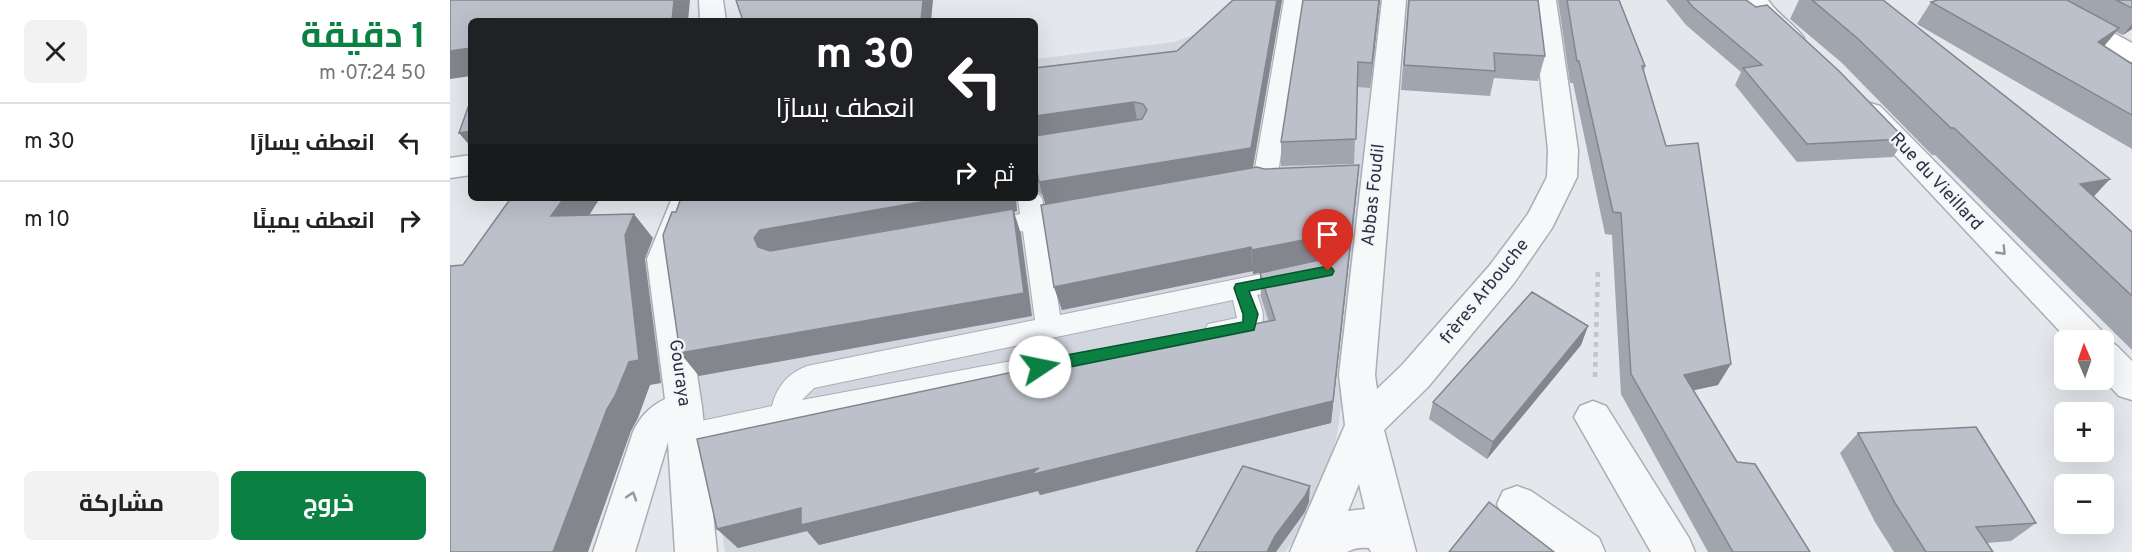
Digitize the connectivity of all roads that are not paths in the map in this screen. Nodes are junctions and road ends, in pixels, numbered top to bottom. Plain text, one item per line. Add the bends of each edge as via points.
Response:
1 (711, 0) edge
2 (1294, 0) edge
3 (1394, 0) edge
4 (1544, 0) edge
5 (2033, 0) edge
6 (1756, 5) edge
7 (713, 18) edge
8 (1808, 53) edge
9 (2132, 54) edge
10 (1854, 95) edge
11 (468, 165) edge
12 (450, 168) edge
13 (1219, 188) edge
14 (686, 201) edge
15 (1103, 208) edge
16 (1031, 209) edge
17 (962, 233) edge
18 (1317, 273) edge
19 (1241, 288) junction
20 (1049, 327) junction
21 (2079, 330) edge
22 (1191, 337) edge
23 (1075, 360) edge
24 (2114, 366) edge
25 (2132, 385) edge
26 (785, 416) junction
27 (1593, 417) road end
28 (685, 421) junction
29 (1364, 425) junction
30 (1517, 504) dead end
31 (614, 552) edge
32 (696, 552) edge
33 (1311, 552) edge
34 (1317, 552) edge
35 (1394, 552) edge
36 (1584, 552) edge
37 (1674, 552) edge

1 - 7 street
2 - 13 lane via 1276,179
3 - 29 street, Abbas Foudil via 1365,176 1357,375
4 - 29 street, frères Arbouche via 1563,150 1562,177 1541,220 1502,274 1415,376
5 - 9 main road
6 - 8 street
10 -> 21 street, Rue du Vieillard
11 - 12 street
14 - 28 street, Gouraya via 663,259
15 - 16 lane
16 - 17 lane
16 - 20 lane
18 - 19 lane
19 - 20 lane
19 - 22 lane via 1251,314 1249,326
20 - 26 lane via 807,378 795,386 786,400
23 - 26 lane
24 - 25 street
26 - 28 lane
27 - 37 street
31 -> 28 street via 652,432 665,417
28 - 32 street, Gouraya
29 - 33 street, frères Arbouche
29 - 35 street, Abbas Foudil
30 - 36 street
34 - 35 street via 1341,532 1360,528 1382,533

